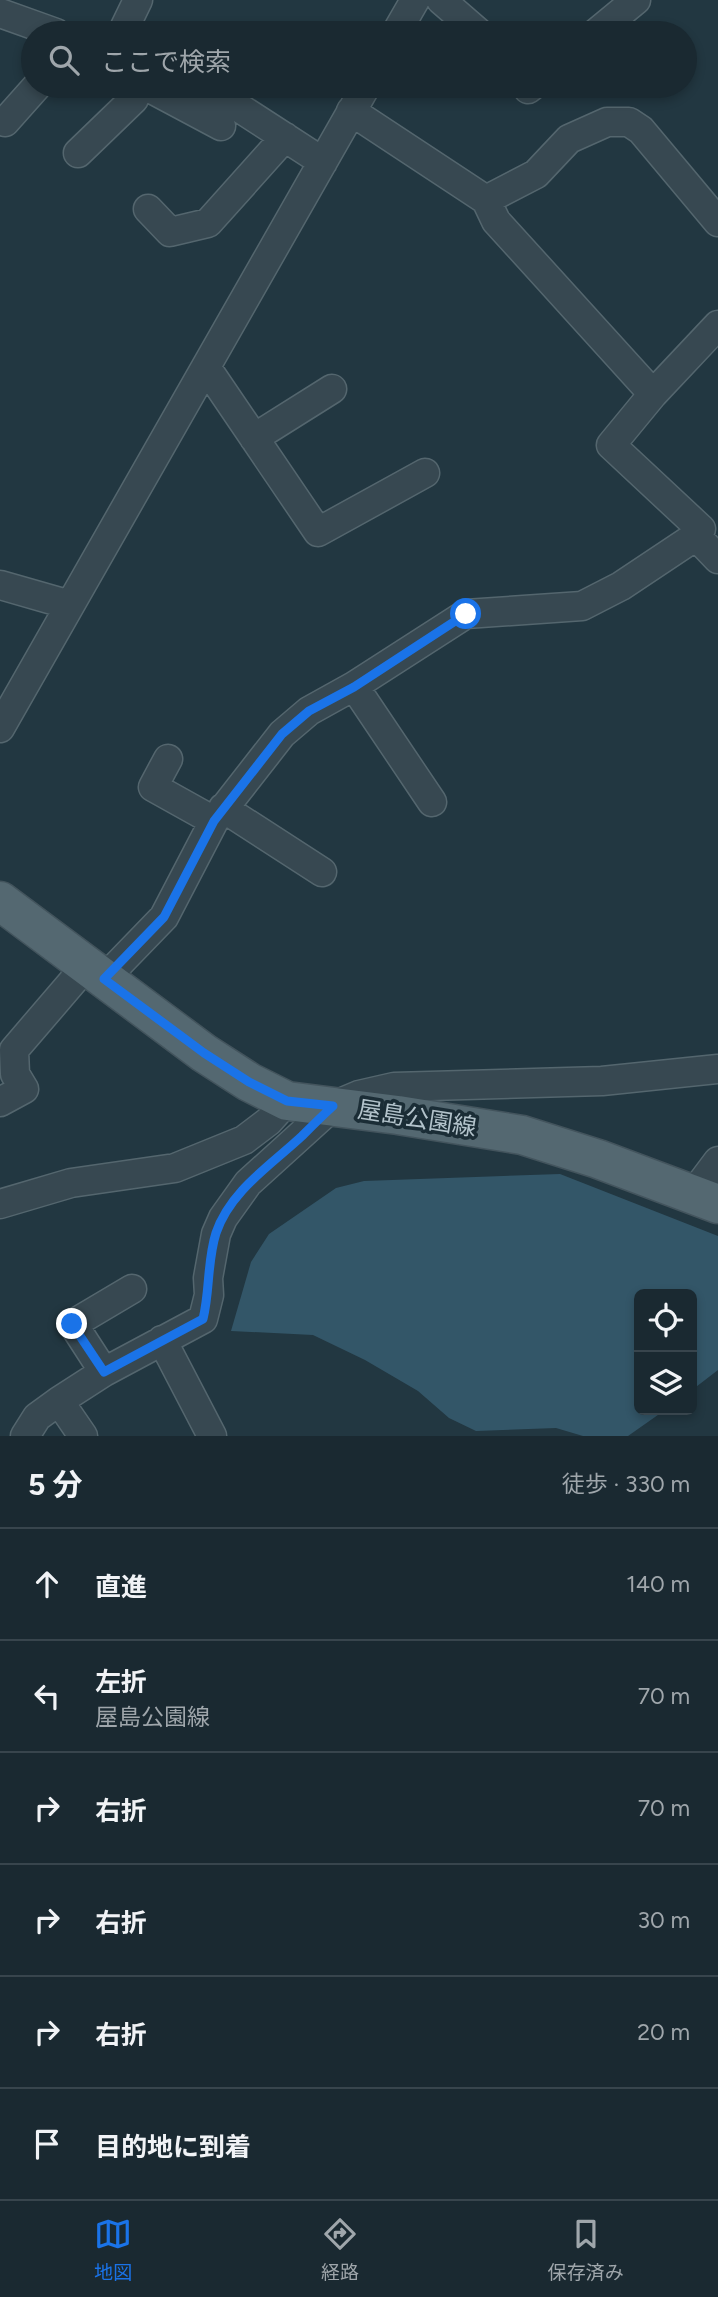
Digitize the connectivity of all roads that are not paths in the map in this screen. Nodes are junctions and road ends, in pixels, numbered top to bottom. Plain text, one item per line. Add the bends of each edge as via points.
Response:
1 (138, 0) edge
2 (415, 0) edge
3 (441, 0) edge
4 (636, 0) edge
5 (0, 13) edge
6 (22, 21) edge
7 (128, 21) edge
8 (403, 21) edge
9 (465, 21) edge
10 (611, 21) edge
11 (26, 98) edge
12 (134, 98) edge
13 (168, 98) edge
14 (224, 98) edge
15 (359, 98) edge
16 (351, 111) junction
17 (5, 122) dead end
18 (221, 127) dead end
19 (285, 137) junction
20 (78, 153) dead end
21 (323, 162) junction
22 (486, 200) junction
23 (148, 209) dead end
24 (718, 222) edge
25 (718, 325) edge
26 (206, 367) junction
27 (332, 389) dead end
28 (653, 394) junction
29 (254, 438) junction
30 (425, 473) dead end
31 (696, 536) junction
32 (718, 559) edge
33 (0, 585) edge
34 (70, 605) junction
35 (354, 687) junction
36 (0, 728) edge
37 (168, 759) dead end
38 (432, 802) dead end
39 (218, 815) junction
40 (322, 872) dead end
41 (0, 901) edge
42 (95, 972) junction
43 (718, 1069) edge
44 (287, 1101) junction
45 (0, 1102) edge
46 (333, 1106) junction
47 (718, 1161) edge
48 (708, 1200) edge
49 (0, 1205) edge
50 (132, 1289) dead end
51 (162, 1340) junction
52 (104, 1372) junction
53 (59, 1401) junction
54 (25, 1436) edge
55 (83, 1436) edge
56 (212, 1436) edge

1 - 7 street
2 - 8 street
3 - 9 street
4 - 10 street
5 - 6 street
11 - 17 street
12 - 20 street
13 - 18 street
14 - 19 street
15 - 16 street
16 - 21 street
16 - 22 street
19 - 21 street
19 - 23 street via 208,223 170,232
21 - 26 street
22 - 24 street via 536,174 569,139 607,122 629,122
22 - 28 street via 496,220
25 - 28 street
26 - 29 street
26 - 34 street
27 - 29 street
28 - 31 street via 611,445 701,529
29 - 30 street via 318,532
31 - 32 street
31 - 35 street via 582,606 466,614
33 - 34 street
34 - 36 street
35 - 38 street
35 - 39 street via 309,711 282,734
37 - 39 street via 153,787
39 - 40 street
39 - 42 street via 164,917
41 - 42 main road, 屋島公園線
42 - 44 main road, 屋島公園線 via 204,1053
42 - 45 street via 14,1050 15,1074 24,1089
43 - 46 street via 602,1081 394,1087
44 - 46 main road, 屋島公園線
44 - 49 street via 244,1140 175,1168 71,1183
46 - 48 main road, 屋島公園線 via 522,1135
46 - 51 street via 248,1183 216,1234 203,1319
47 - 48 street via 704,1181
50 - 52 street via 72,1324
51 - 52 street
51 - 56 street
52 - 53 street
53 - 54 street via 37,1417
53 - 55 street

